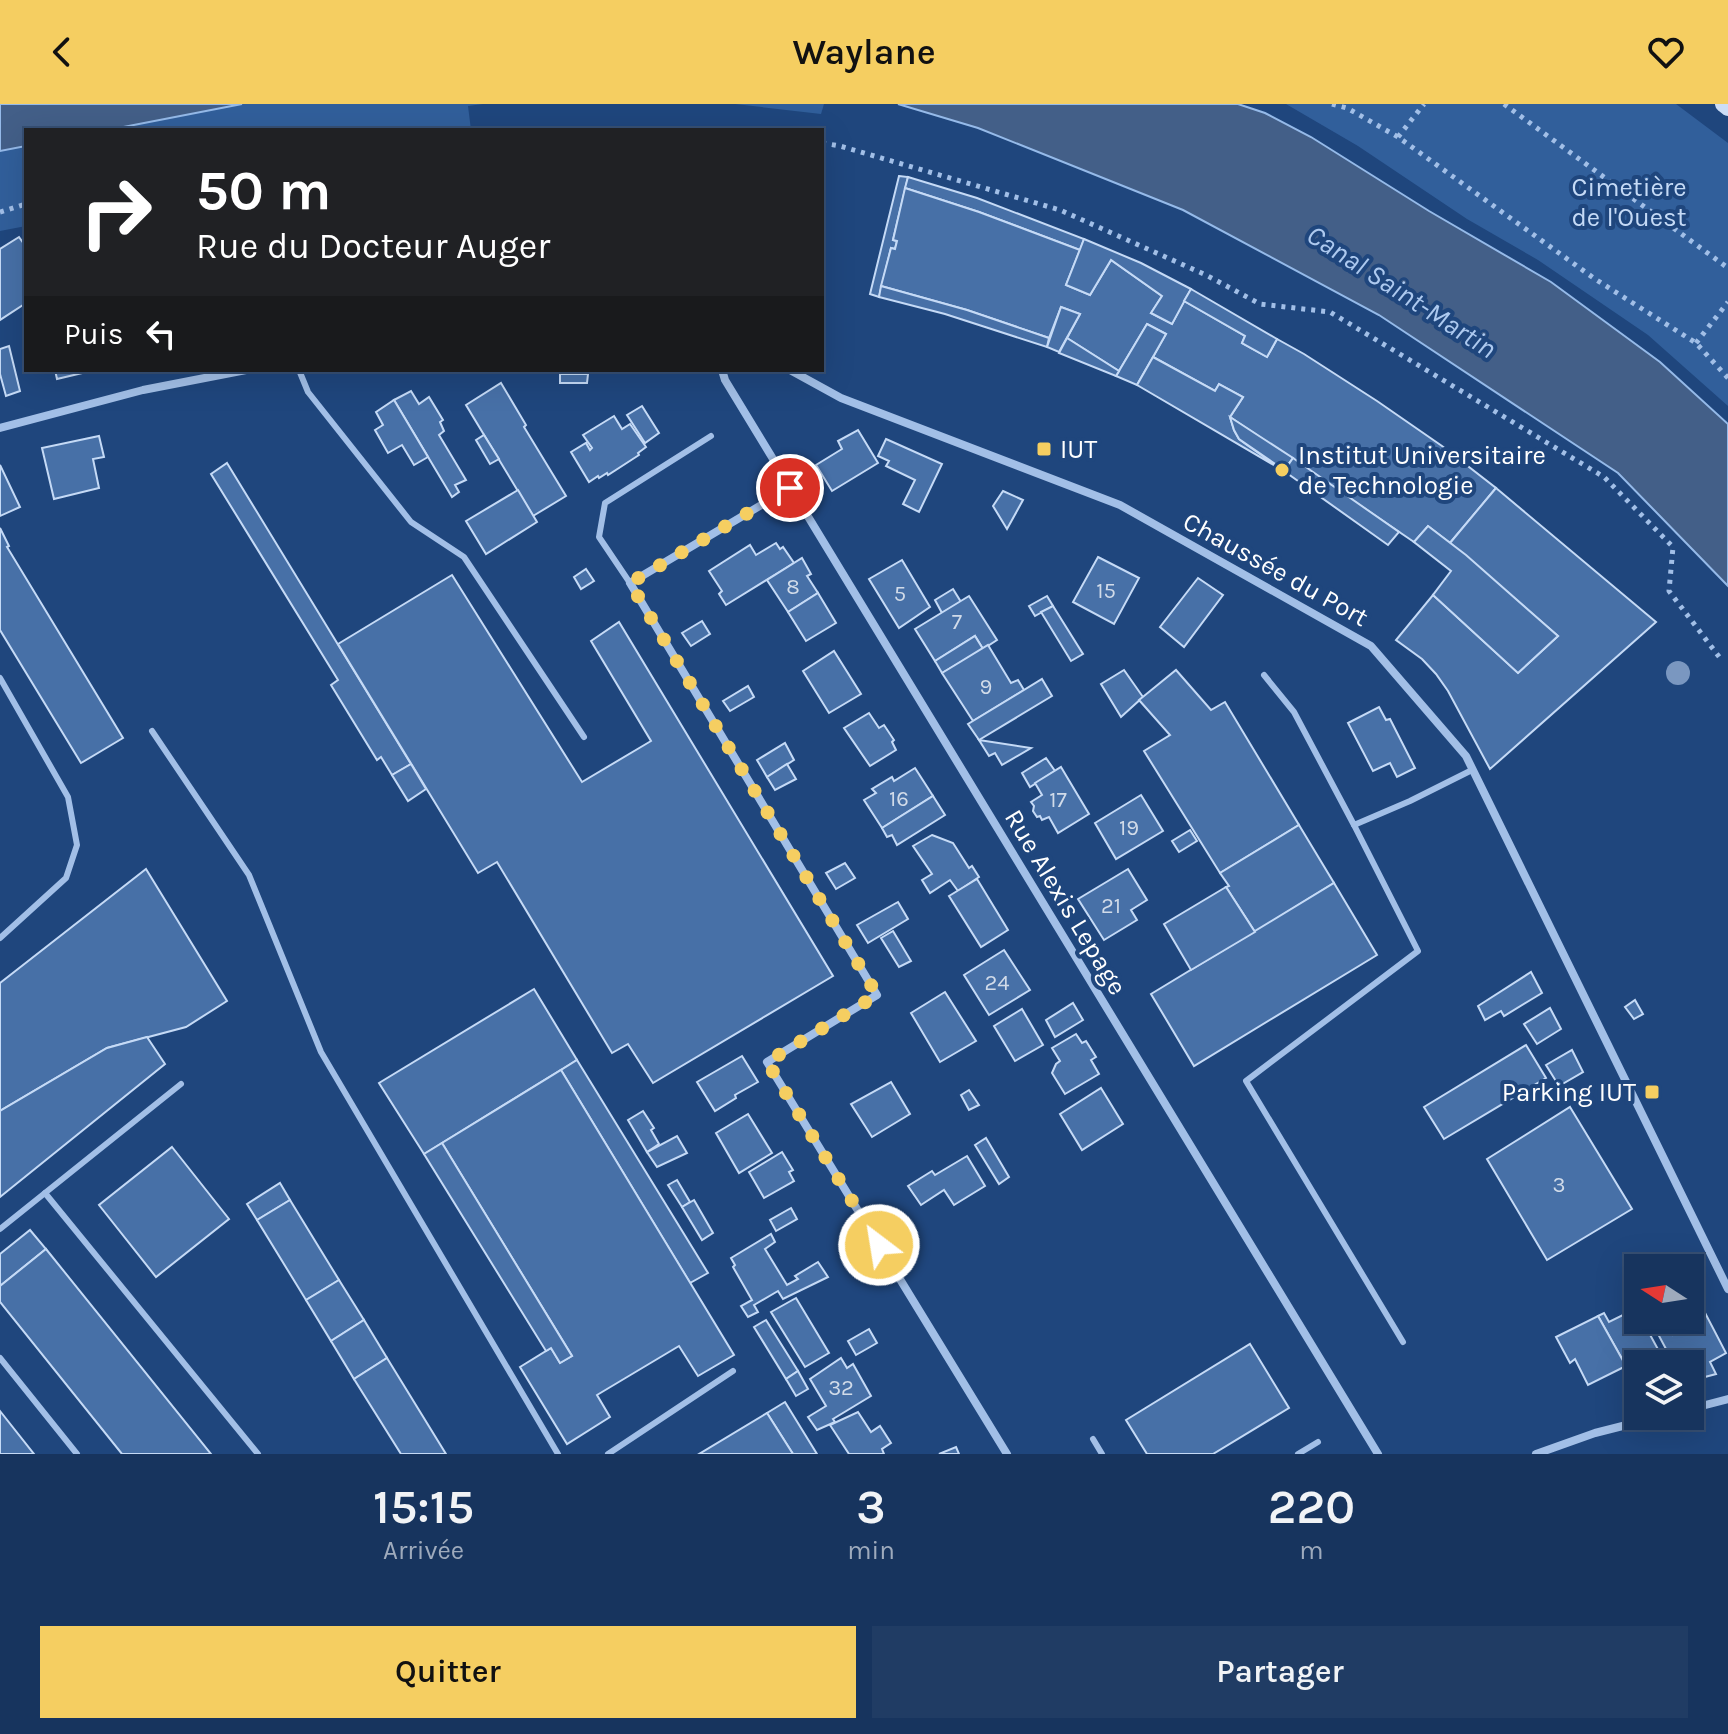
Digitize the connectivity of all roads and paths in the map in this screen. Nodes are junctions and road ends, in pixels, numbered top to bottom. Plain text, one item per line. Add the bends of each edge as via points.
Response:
1 (1332, 104) edge
2 (1357, 104) edge
3 (1424, 104) edge
4 (1504, 104) edge
5 (1347, 108) junction
6 (1398, 137) junction
7 (824, 143) edge
8 (24, 205) edge
9 (0, 212) edge
10 (1728, 268) edge
11 (1728, 302) edge
12 (1696, 343) junction
13 (236, 372) edge
14 (300, 372) edge
15 (723, 372) edge
16 (794, 372) edge
17 (1728, 378) edge
18 (0, 428) edge
19 (711, 436) dead end
20 (790, 488) junction
21 (630, 583) junction
22 (1720, 658) dead end
23 (1264, 675) dead end
24 (0, 678) edge
25 (152, 731) dead end
26 (584, 737) dead end
27 (1472, 770) junction
28 (1354, 825) junction
29 (0, 938) edge
30 (181, 1084) dead end
31 (45, 1193) junction
32 (0, 1229) edge
33 (1728, 1289) edge
34 (1403, 1342) dead end
35 (0, 1358) edge
36 (733, 1371) dead end
37 (1728, 1399) edge
38 (1704, 1405) edge
39 (1624, 1426) edge
40 (1093, 1439) dead end
41 (1318, 1442) dead end
42 (77, 1454) edge
43 (258, 1454) edge
44 (558, 1454) edge
45 (608, 1454) edge
46 (1007, 1454) edge
47 (1102, 1454) edge
48 (1298, 1454) edge
49 (1378, 1454) edge
50 (1536, 1454) edge

1 - 5 path
2 - 5 path
3 - 6 path
4 - 10 path
5 - 6 path
6 - 12 path via 1595,279
7 - 22 path via 1060,210 1260,304 1330,312 1604,477 1673,547 1669,591
8 - 9 path
11 - 12 path
12 - 17 path
13 - 18 street
14 - 26 lane via 308,392 411,522 464,557
15 - 20 street, Rue Alexis Lepage
16 - 27 street, Chaussée du Port via 841,398 1120,505 1371,646 1466,756
19 - 21 lane via 605,503 599,537
20 - 21 street
20 - 49 street, Rue Alexis Lepage
21 - 46 street via 877,995 767,1062
23 - 28 lane via 1294,712
24 - 29 lane via 68,797 77,845 66,878
25 - 44 lane via 249,875 321,1052
27 - 28 lane
27 - 33 street, Chaussée du Port
28 - 34 lane via 1418,951 1246,1081
30 - 31 lane
31 - 32 lane
31 - 43 lane
35 - 42 lane
36 - 45 lane
37 - 38 street
39 - 50 street
40 - 47 lane
41 - 48 lane

